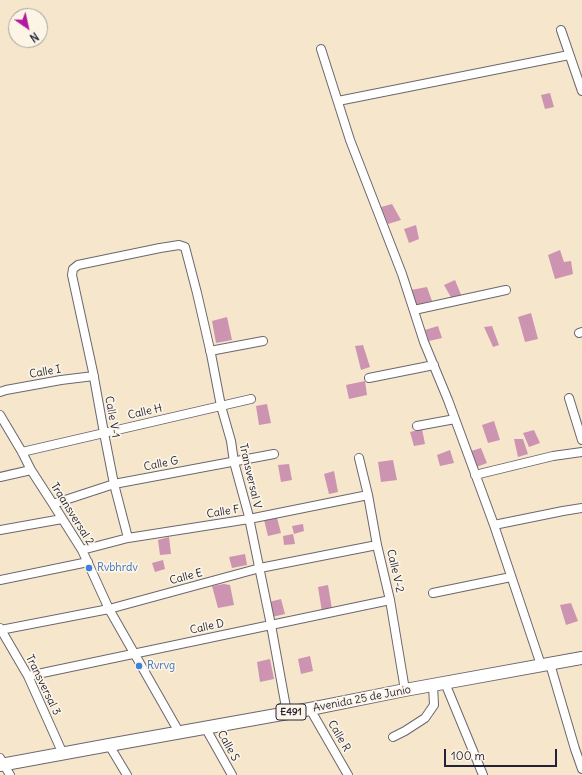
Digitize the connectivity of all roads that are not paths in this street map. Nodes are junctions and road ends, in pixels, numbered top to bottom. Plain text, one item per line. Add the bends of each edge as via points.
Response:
1 (561, 30) dead end
2 (321, 49) dead end
3 (569, 55) junction
4 (582, 91) edge
5 (338, 101) junction
6 (185, 247) joint
7 (506, 290) dead end
8 (414, 310) junction
9 (264, 341) dead end
10 (210, 351) junction
11 (434, 365) junction
12 (94, 376) junction
13 (368, 378) dead end
14 (0, 392) edge
15 (569, 398) dead end
16 (250, 400) dead end
17 (221, 406) junction
18 (0, 415) edge
19 (455, 418) junction
20 (2, 424) edge
21 (417, 426) dead end
22 (104, 433) junction
23 (582, 440) edge
24 (22, 452) junction
25 (582, 452) edge
26 (274, 454) dead end
27 (359, 458) dead end
28 (234, 462) junction
29 (31, 470) junction
30 (475, 475) junction
31 (0, 477) edge
32 (114, 484) junction
33 (368, 494) junction
34 (53, 504) junction
35 (582, 508) edge
36 (62, 519) junction
37 (249, 519) junction
38 (494, 525) junction
39 (0, 530) edge
40 (128, 538) junction
41 (377, 545) junction
42 (82, 550) junction
43 (88, 562) junction
44 (260, 568) junction
45 (511, 577) junction
46 (0, 580) edge
47 (433, 593) dead end
48 (390, 600) junction
49 (109, 609) junction
50 (271, 625) junction
51 (0, 630) edge
52 (136, 654) junction
53 (582, 658) edge
54 (546, 665) junction
55 (28, 676) junction
56 (445, 682) junction
57 (433, 685) junction
58 (405, 690) junction
59 (310, 709) junction
60 (287, 712) junction
61 (205, 727) junction
62 (178, 732) junction
63 (393, 737) dead end
64 (109, 745) junction
65 (578, 748) edge
66 (63, 754) junction
67 (4, 766) edge
68 (582, 769) edge
69 (127, 775) edge
70 (232, 775) edge
71 (348, 775) edge
72 (483, 775) edge

1 - 3 street
2 - 5 street
3 - 4 street
3 - 5 street
5 - 8 street via 350,140
6 - 10 street, Transversal V
6 - 12 street, Calle V-1 via 180,245 160,248 78,265 73,269
7 - 8 street
8 - 11 street
9 - 10 street
10 - 17 street, Transversal V
11 - 13 street
11 - 19 street
12 - 14 street, Calle I
12 - 22 street, Calle V-1
15 - 23 street
16 - 17 street, Calle H
17 - 22 street, Calle H
17 - 28 street, Transversal V
18 - 20 street, Traansversal 2
19 - 21 street
19 - 30 street
20 - 24 street, Traansversal 2
22 - 24 street, Calle H
22 - 32 street, Calle V-1
24 - 29 street, Traansversal 2
25 - 30 street via 553,456
26 - 28 street, Calle G
27 - 33 street, Calle V-2
28 - 32 street, Calle G
28 - 37 street, Transversal V
29 - 31 street
29 - 34 street, Traansversal 2
30 - 38 street
32 - 34 street, Calle G
32 - 40 street, Calle V-1
33 - 37 street, Calle F
33 - 41 street, Calle V-2
34 - 36 street, Traansversal 2
35 - 38 street
36 - 39 street
36 - 42 street, Traansversal 2
37 - 40 street, Calle F
37 - 44 street, Transversal V
38 - 45 street
40 - 42 street, Calle F
41 - 44 street, Calle E
41 - 48 street, Calle V-2
42 - 43 street, Traansversal 2
43 - 46 street
43 - 49 street, Traansversal 2
44 - 49 street, Calle E
44 - 50 street, Transversal V
45 - 47 street
45 - 54 street
48 - 50 street, Calle D
48 - 58 street, Calle V-2
49 - 51 street, Calle E
49 - 52 street, Traansversal 2
50 - 52 street, Calle D
50 - 60 street, Transversal V
51 - 55 street, Transversal 3
52 - 55 street, Calle D
52 - 62 street, Traansversal 2
53 - 54 highway, Avenida 25 de Junio / E491
54 - 56 highway, Avenida 25 de Junio / E491
54 - 65 street
55 - 66 street, Transversal 3
56 - 57 highway, Avenida 25 de Junio / E491
56 - 72 street
57 - 58 highway, Avenida 25 de Junio / E491
57 - 63 street via 434,705 425,718
58 - 59 highway, Avenida 25 de Junio / E491
59 - 60 highway, Avenida 25 de Junio / E491
59 - 71 street, Calle R
60 - 61 highway, Avenida 25 de Junio / E491
61 - 62 highway, Avenida 25 de Junio / E491
61 - 70 street, Calle S
62 - 64 highway, Avenida 25 de Junio / E491
64 - 66 highway, Avenida 25 de Junio / E491
64 - 69 street
65 - 68 street
66 - 67 highway, Avenida 25 de Junio / E491

